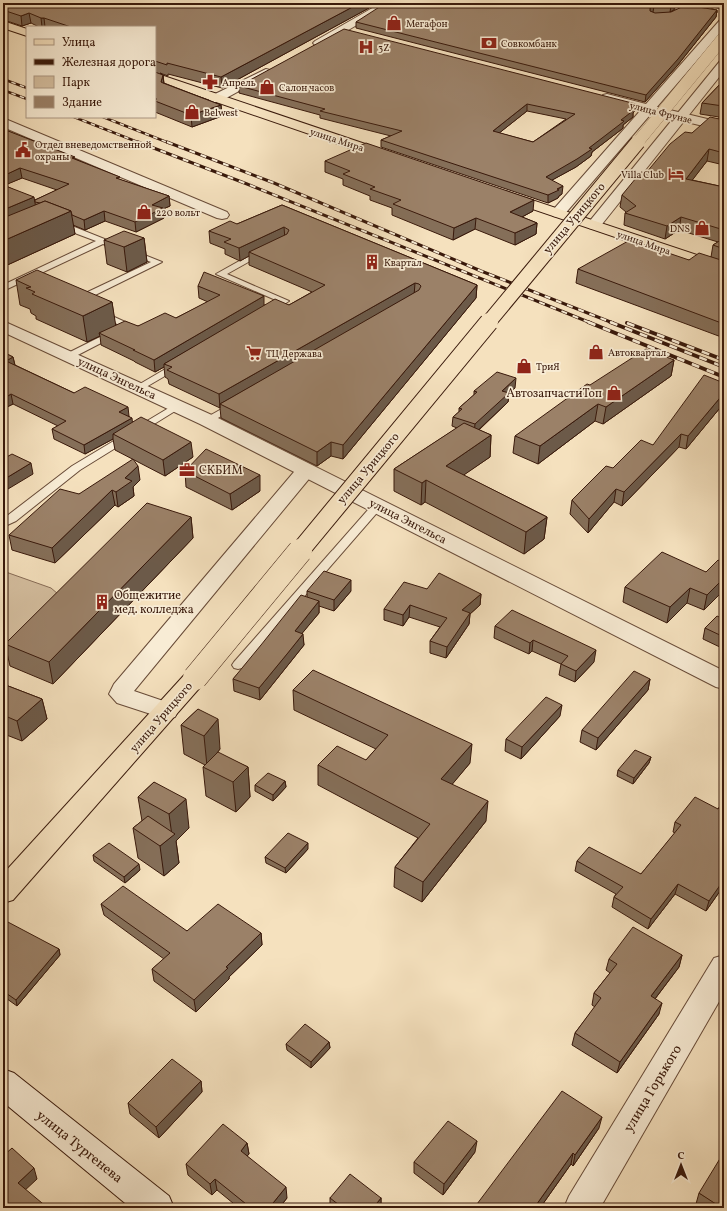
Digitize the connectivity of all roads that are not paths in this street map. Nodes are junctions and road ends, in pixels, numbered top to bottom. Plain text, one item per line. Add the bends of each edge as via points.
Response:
1 (389, 3) edge
2 (660, 3) edge
3 (724, 14) edge
4 (724, 22) edge
5 (3, 24) edge
6 (343, 30) junction
7 (26, 33) edge
8 (358, 34) edge
9 (724, 37) edge
10 (309, 48) edge
11 (724, 63) edge
12 (276, 66) edge
13 (156, 78) edge
14 (596, 96) edge
15 (215, 99) junction
16 (649, 109) junction
17 (681, 117) junction
18 (3, 122) edge
19 (724, 127) edge
20 (397, 159) edge
21 (495, 192) edge
22 (558, 213) junction
23 (222, 216) dead end
24 (49, 220) edge
25 (594, 225) junction
26 (103, 241) junction
27 (273, 248) edge
28 (724, 269) edge
29 (3, 288) edge
30 (258, 317) edge
31 (3, 326) edge
32 (69, 356) junction
33 (190, 357) edge
34 (138, 388) junction
35 (242, 400) edge
36 (177, 406) junction
37 (207, 420) junction
38 (306, 470) junction
39 (378, 505) junction
40 (3, 524) edge
41 (238, 665) dead end
42 (724, 681) edge
43 (166, 711) junction
44 (3, 892) edge
45 (724, 967) edge
46 (3, 1083) edge
47 (157, 1208) edge
48 (581, 1208) edge

1 - 6 street
2 - 3 street via 683,9
4 - 16 street, улица Урицкого
5 - 7 main road
6 - 8 street
6 - 10 street
9 - 43 main road, улица Урицкого, bridge
11 - 17 street, улица Урицкого
12 - 15 street
13 - 15 main road, улица Мира
14 - 16 street, улица Фрунзе
15 - 20 main road, улица Мира
16 - 17 street, улица Фрунзе
16 - 22 street, улица Урицкого
17 - 19 street, улица Фрунзе
17 - 25 street, улица Урицкого
18 - 23 street
21 - 22 main road, улица Мира
22 - 25 main road, улица Мира
24 - 26 lane
25 - 28 main road, улица Мира
26 - 29 lane
26 - 32 lane via 158,262 73,302 129,326
27 - 30 lane via 220,274 285,301
31 - 32 street, улица Энгельса
32 - 34 street, улица Энгельса
33 - 34 lane
34 - 36 street, улица Энгельса
35 - 37 lane
36 - 37 street, улица Энгельса
36 - 40 lane via 76,468 12,520
37 - 38 street, улица Энгельса
38 - 39 street, улица Энгельса
38 - 43 street via 122,690 121,694 125,697
39 - 41 lane
39 - 42 street, улица Энгельса
43 - 44 main road, улица Урицкого
45 - 48 street, улица Горького
46 - 47 street, улица Тургенева

